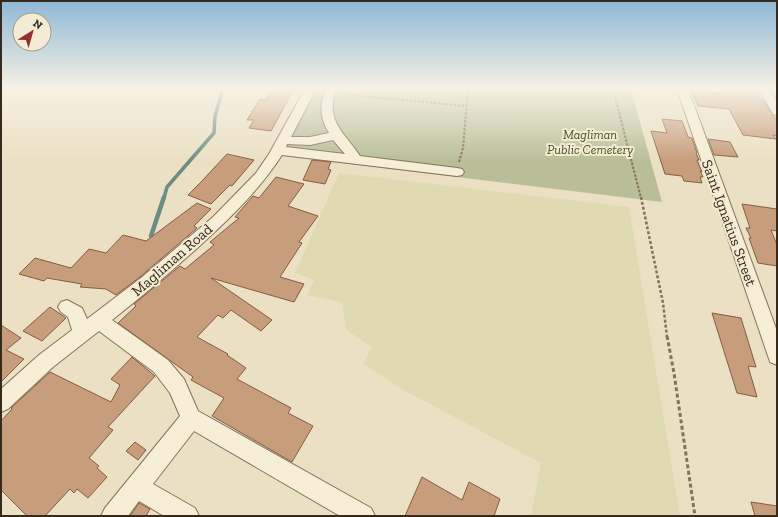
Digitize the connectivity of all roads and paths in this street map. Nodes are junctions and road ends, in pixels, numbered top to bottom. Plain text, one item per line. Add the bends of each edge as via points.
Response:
1 (297, 113) edge
2 (327, 113) edge
3 (465, 113) edge
4 (619, 113) edge
5 (691, 113) edge
6 (336, 135) junction
7 (280, 145) junction
8 (356, 160) junction
9 (456, 172) joint
10 (67, 307) dead end
11 (99, 321) junction
12 (82, 334) junction
13 (777, 356) edge
14 (1, 402) edge
15 (191, 418) junction
16 (136, 487) junction
17 (113, 516) edge
18 (187, 516) edge
19 (363, 516) edge
20 (695, 516) edge

1 - 7 street, Magliman Road
2 - 6 street
3 - 9 path via 462,148
4 - 20 path via 644,208 663,303
5 - 13 street, Saint Ignatius Street
6 - 7 street via 316,142
6 - 8 street
7 - 8 street
7 - 11 street, Magliman Road via 261,176 218,221 147,284
8 - 9 street
10 - 12 street via 76,314
11 - 12 street, Magliman Road
11 - 15 street via 161,366 177,386
12 - 14 street, Magliman Road
15 - 16 street
15 - 19 street
16 - 17 street
16 - 18 street

